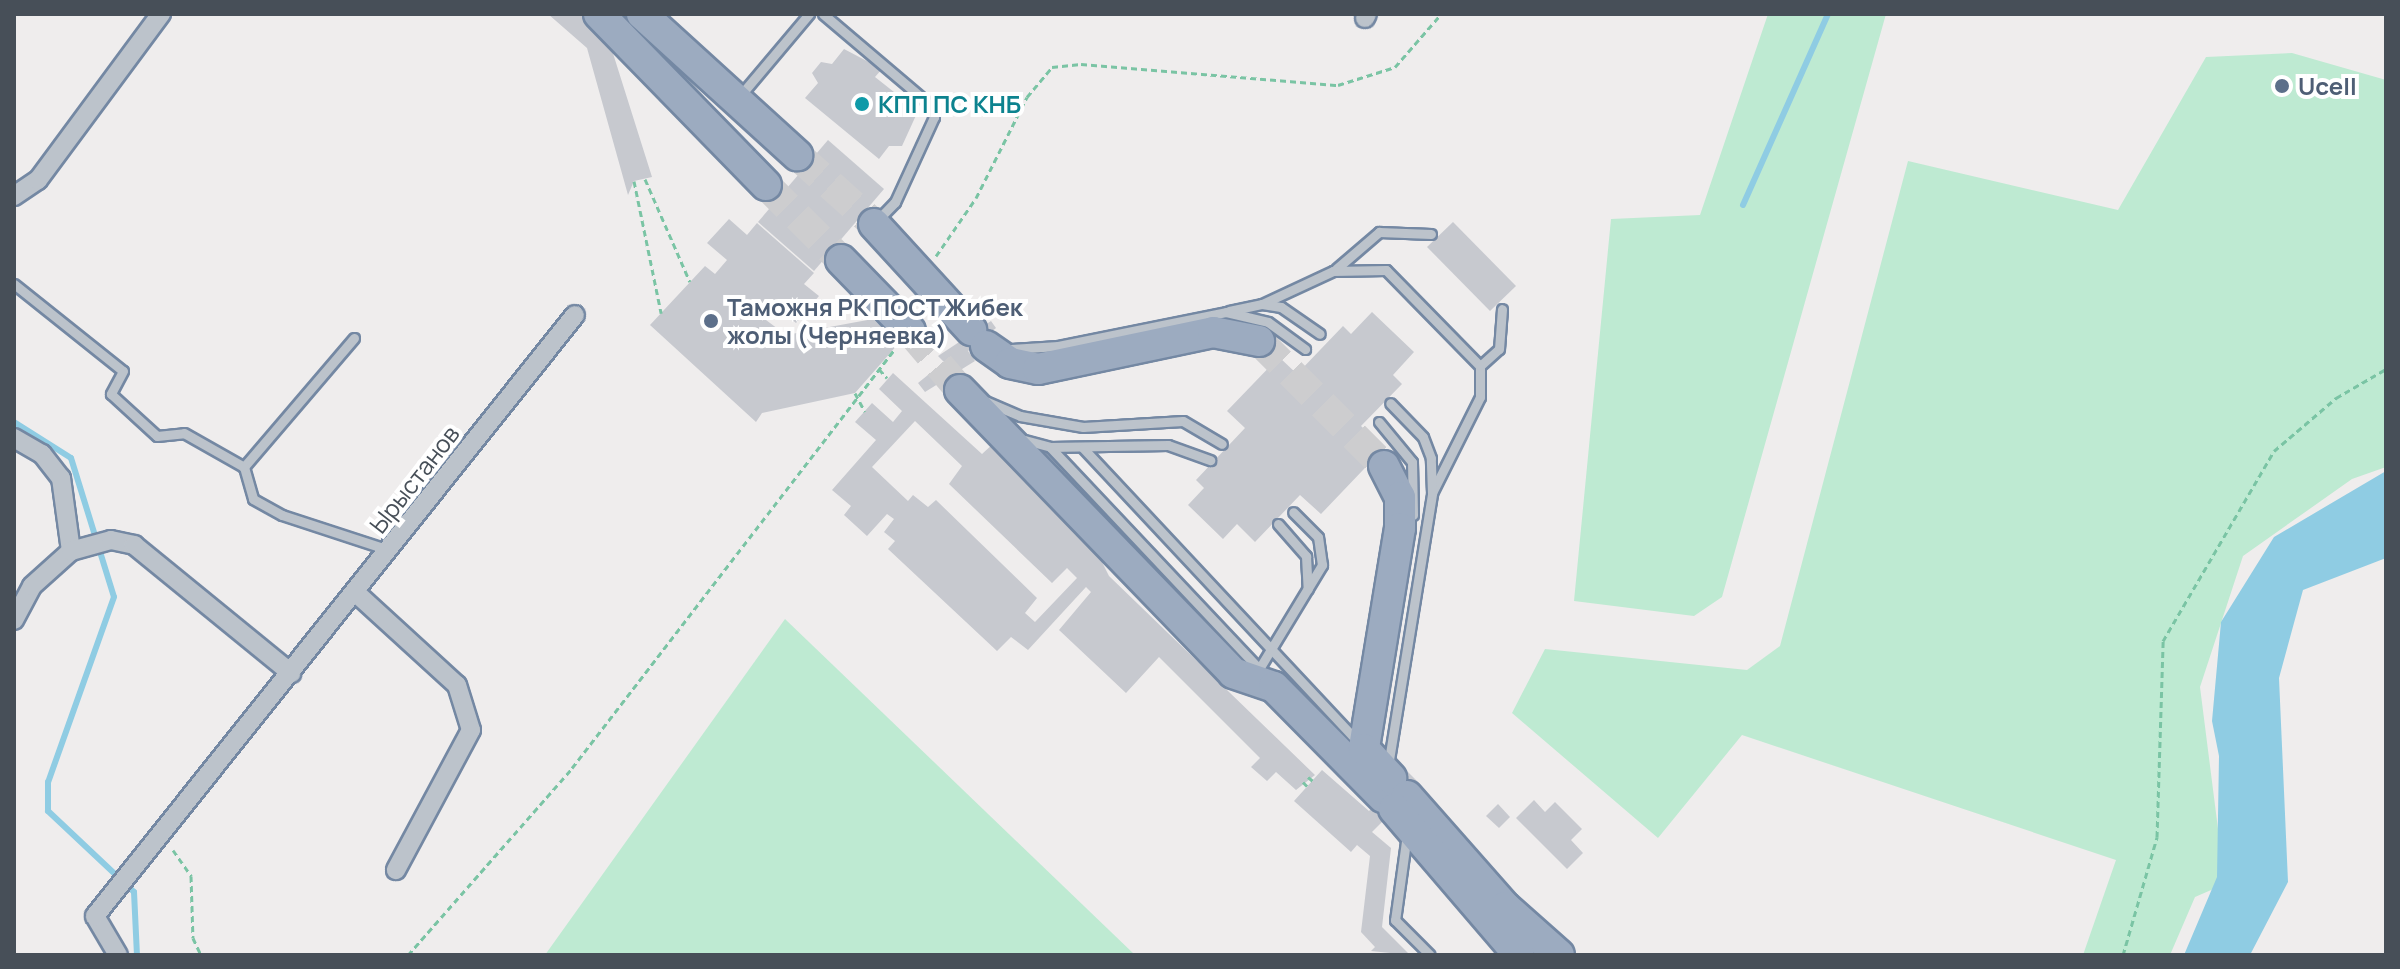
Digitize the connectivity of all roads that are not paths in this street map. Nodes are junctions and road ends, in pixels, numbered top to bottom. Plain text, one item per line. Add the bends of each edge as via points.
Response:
1 (161, 14) edge
2 (599, 14) edge
3 (642, 14) edge
4 (809, 14) edge
5 (823, 14) edge
6 (736, 101) junction
7 (797, 155) tunnel mouth
8 (766, 185) tunnel mouth
9 (14, 196) edge
10 (874, 224) joint
11 (1431, 234) dead end
12 (841, 260) tunnel mouth
13 (1333, 271) junction
14 (14, 284) edge
15 (1262, 304) junction
16 (1502, 309) dead end
17 (1226, 312) junction
18 (575, 315) dead end
19 (910, 331) tunnel mouth
20 (1320, 334) dead end
21 (354, 338) dead end
22 (979, 338) junction
23 (1259, 341) tunnel mouth
24 (1305, 349) dead end
25 (1480, 366) junction
26 (953, 382) joint
27 (1390, 403) dead end
28 (1379, 422) dead end
29 (1003, 434) junction
30 (14, 438) edge
31 (1222, 444) dead end
32 (1050, 447) junction
33 (1083, 448) junction
34 (1210, 460) dead end
35 (1384, 466) tunnel mouth
36 (244, 467) junction
37 (1432, 493) junction
38 (1293, 512) dead end
39 (1278, 524) dead end
40 (389, 550) junction
41 (71, 551) junction
42 (355, 592) junction
43 (1307, 594) junction
44 (1385, 612) junction
45 (14, 620) edge
46 (1273, 645) junction
47 (291, 673) junction
48 (1267, 678) junction
49 (1364, 749) junction
50 (1396, 798) junction
51 (396, 870) dead end
52 (118, 955) edge
53 (1430, 955) edge
54 (1518, 955) edge
55 (1559, 955) edge

1 - 9 street via 38,180
2 - 8 highway
3 - 6 highway
4 - 6 lane
5 - 10 lane via 929,104 934,117 895,202
6 - 7 highway
10 - 22 highway
11 - 13 lane via 1379,232
12 - 19 highway
13 - 15 lane
13 - 25 lane via 1386,270
14 - 36 lane via 123,371 111,394 157,436 184,433
15 - 17 lane
15 - 20 lane via 1281,307
16 - 25 lane via 1499,349
17 - 22 lane via 1031,351
17 - 24 lane via 1268,322
18 - 40 street, Ырыстанов
21 - 36 lane
22 - 23 highway via 1010,363 1038,369 1213,332
25 - 37 lane via 1480,397
26 - 29 highway
26 - 31 lane via 1020,416 1083,427 1167,418 1199,427
27 - 37 lane via 1423,437 1431,458
28 - 44 lane via 1403,446 1417,488 1400,593
29 - 32 lane
29 - 48 highway via 1233,673
30 - 41 street via 42,454 61,478
32 - 33 lane
32 - 48 lane
33 - 34 lane via 1168,445
33 - 46 lane
35 - 44 highway via 1400,497
36 - 40 lane via 253,499
37 - 50 lane
38 - 43 lane via 1323,550
39 - 43 lane via 1306,556
40 - 42 street, Ырыстанов
41 - 45 street via 32,586
41 - 47 street via 111,540 134,545
42 - 47 street, Ырыстанов
42 - 51 street via 457,685 471,730
43 - 46 lane
44 - 49 highway
46 - 48 lane
46 - 49 lane
47 - 52 street, Ырыстанов via 95,916
48 - 50 highway
49 - 50 highway
50 - 53 lane via 1395,920
50 - 54 highway
50 - 55 highway

